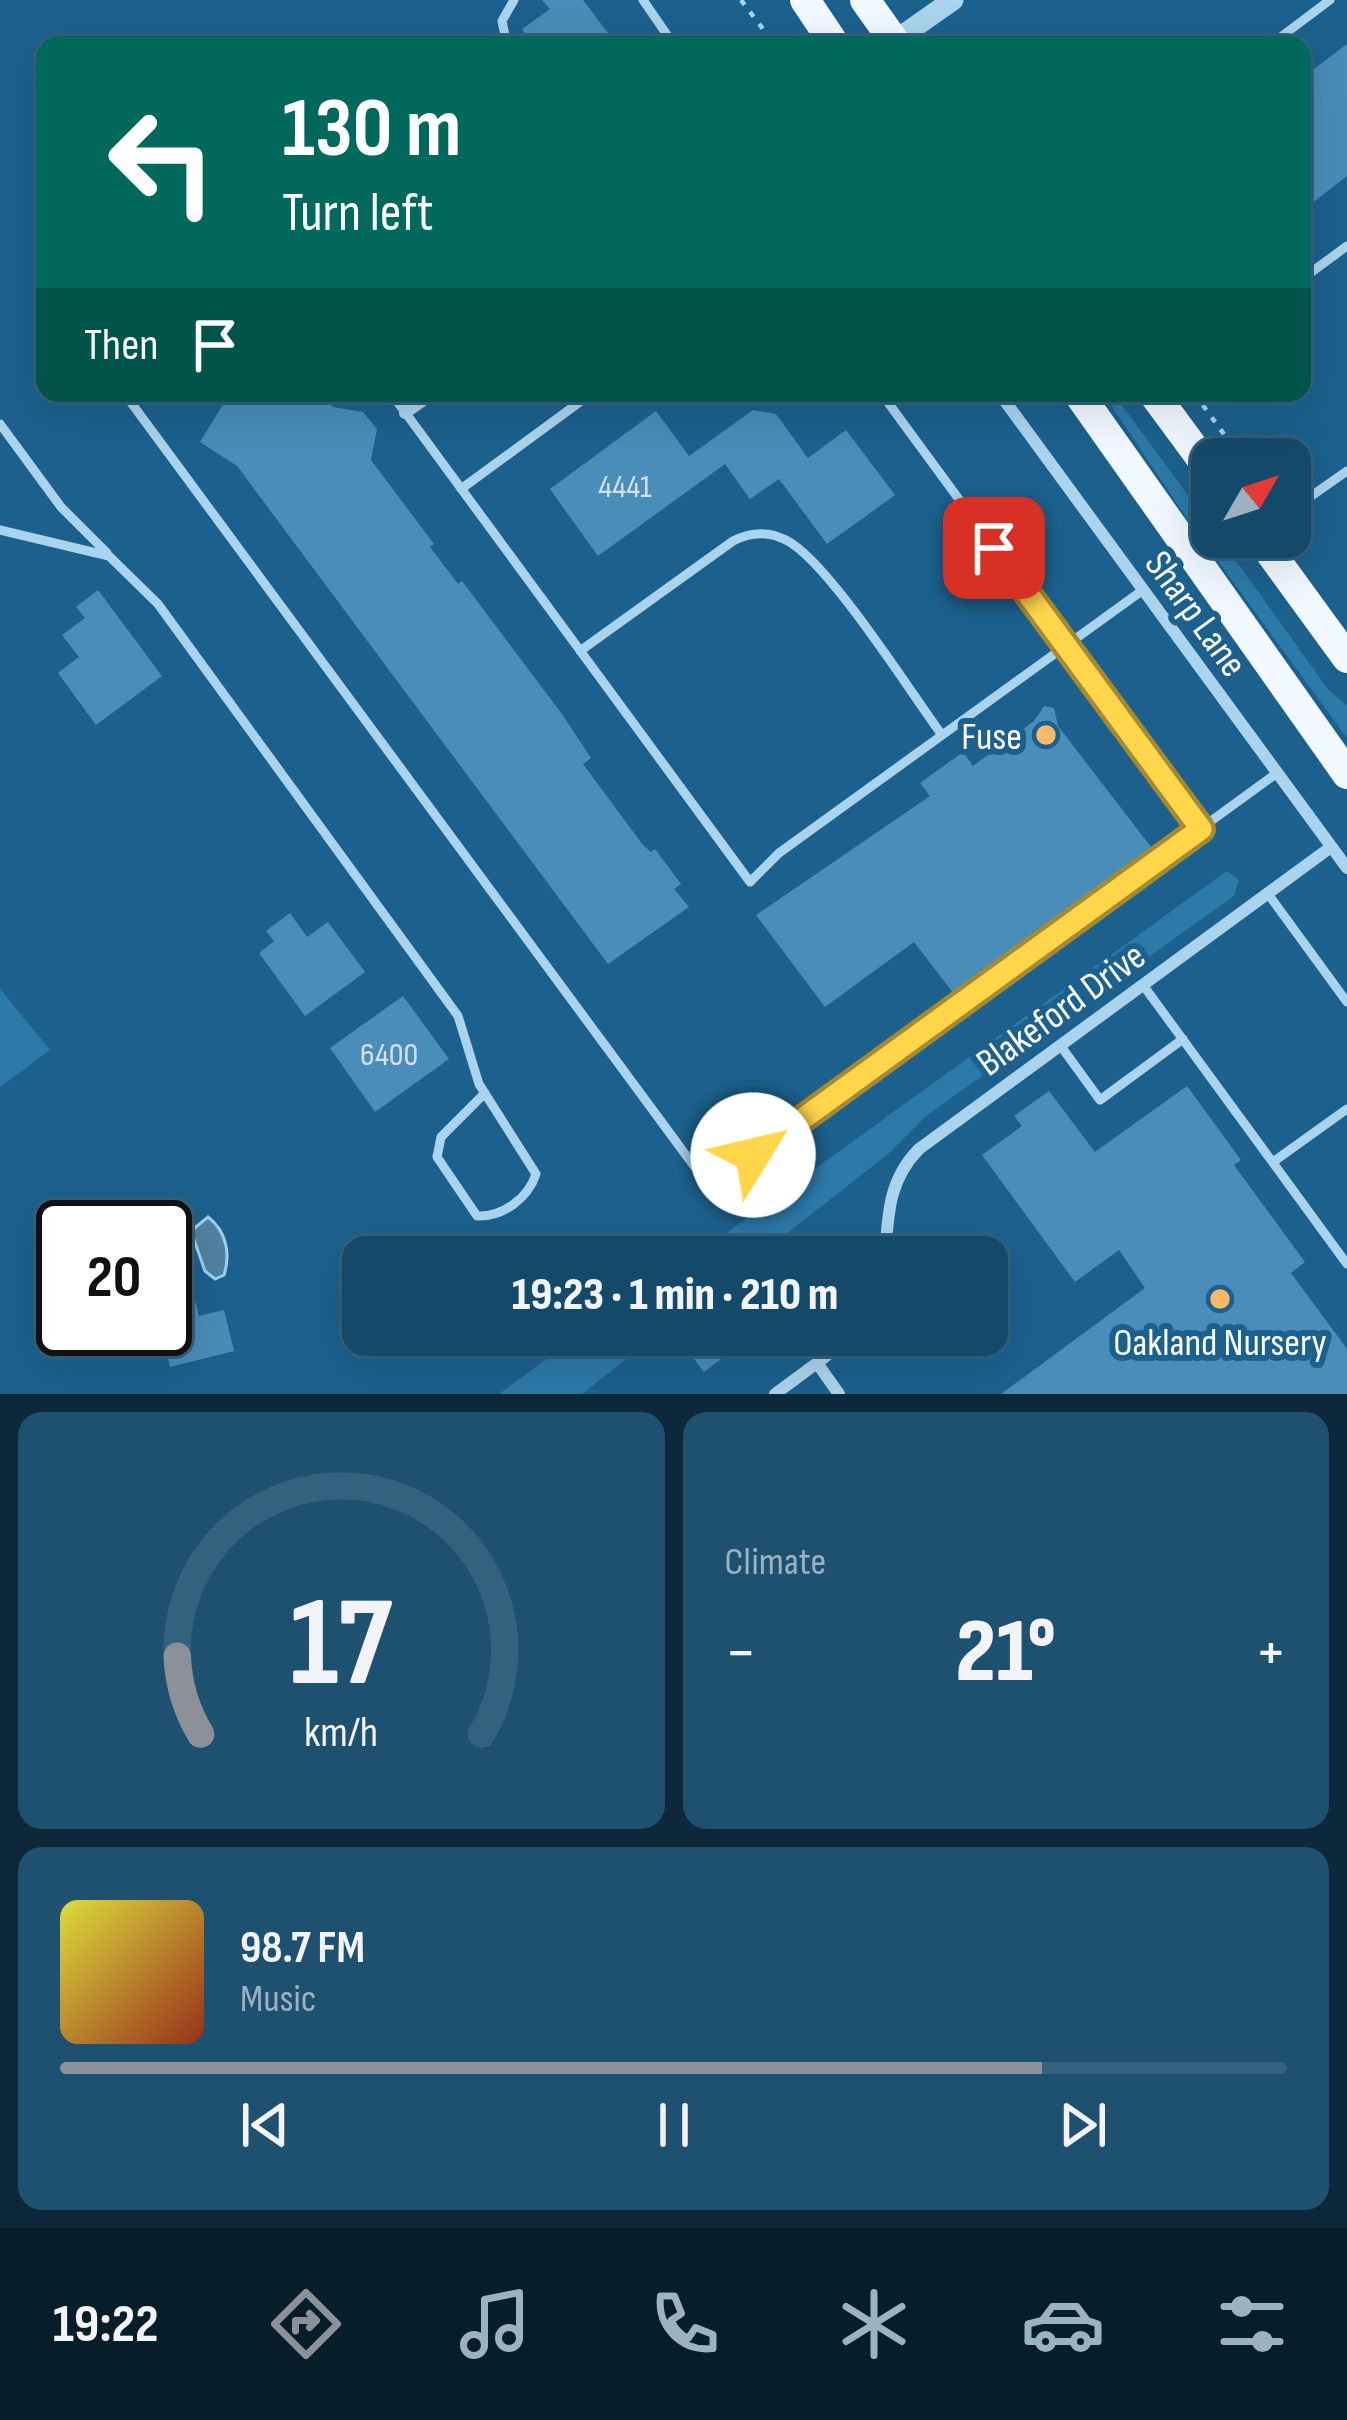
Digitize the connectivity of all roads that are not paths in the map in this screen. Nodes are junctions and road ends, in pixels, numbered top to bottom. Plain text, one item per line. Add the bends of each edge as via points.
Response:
1 (514, 0) edge
2 (643, 0) edge
3 (805, 0) edge
4 (865, 0) edge
5 (953, 0) edge
6 (1330, 0) edge
7 (505, 36) edge
8 (668, 36) edge
9 (829, 36) edge
10 (889, 36) edge
11 (905, 36) edge
12 (1282, 36) edge
13 (1347, 246) edge
14 (1311, 272) edge
15 (131, 402) edge
16 (398, 402) edge
17 (421, 402) edge
18 (580, 402) edge
19 (888, 402) edge
20 (1006, 402) edge
21 (1084, 402) edge
22 (1160, 402) edge
23 (406, 413) junction
24 (0, 424) edge
25 (1191, 445) edge
26 (1347, 471) edge
27 (461, 489) junction
28 (1311, 496) edge
29 (0, 530) edge
30 (109, 556) junction
31 (1274, 558) edge
32 (1143, 590) junction
33 (1066, 645) junction
34 (580, 650) junction
35 (1347, 658) edge
36 (941, 735) junction
37 (1277, 773) junction
38 (1347, 774) edge
39 (1201, 829) junction
40 (1331, 847) junction
41 (1347, 868) edge
42 (1268, 894) junction
43 (1143, 985) junction
44 (1347, 1002) edge
45 (1183, 1039) junction
46 (1060, 1045) junction
47 (484, 1093) junction
48 (1347, 1109) edge
49 (1273, 1162) junction
50 (887, 1236) edge
51 (1347, 1264) edge
52 (826, 1356) edge
53 (817, 1363) junction
54 (775, 1394) edge
55 (839, 1394) edge

1 - 7 lane via 502,21
2 - 8 lane
3 - 9 main road
4 - 10 main road
5 - 11 street
6 - 12 lane
13 - 14 lane
15 - 39 lane via 706,1176 730,1172
16 - 23 lane
17 - 23 street
18 - 27 lane
19 - 33 lane
20 - 32 street, Sharp Lane
21 - 38 main road
22 - 25 main road
23 - 27 lane
24 - 30 lane
26 - 28 lane
27 - 34 lane
29 - 30 lane
30 - 47 lane via 158,604 458,1016
31 - 35 main road
32 - 33 lane
32 - 37 street, Sharp Lane
33 - 36 lane
33 - 39 lane
34 - 36 lane via 733,541 773,535 824,573
34 - 36 lane via 750,882
37 - 39 lane
37 - 40 street, Sharp Lane
40 - 41 street, Sharp Lane
40 - 42 street, Blakeford Drive
42 - 43 street, Blakeford Drive
42 - 44 lane
43 - 45 lane
43 - 46 street, Blakeford Drive
45 - 46 lane via 1100,1100
45 - 49 lane
46 - 50 street, Blakeford Drive via 910,1157 891,1193
47 - 47 lane via 536,1174 531,1192 493,1216 476,1216 437,1157 440,1137
48 - 49 lane
49 - 51 lane
52 - 53 street
53 - 54 street
53 - 55 street

